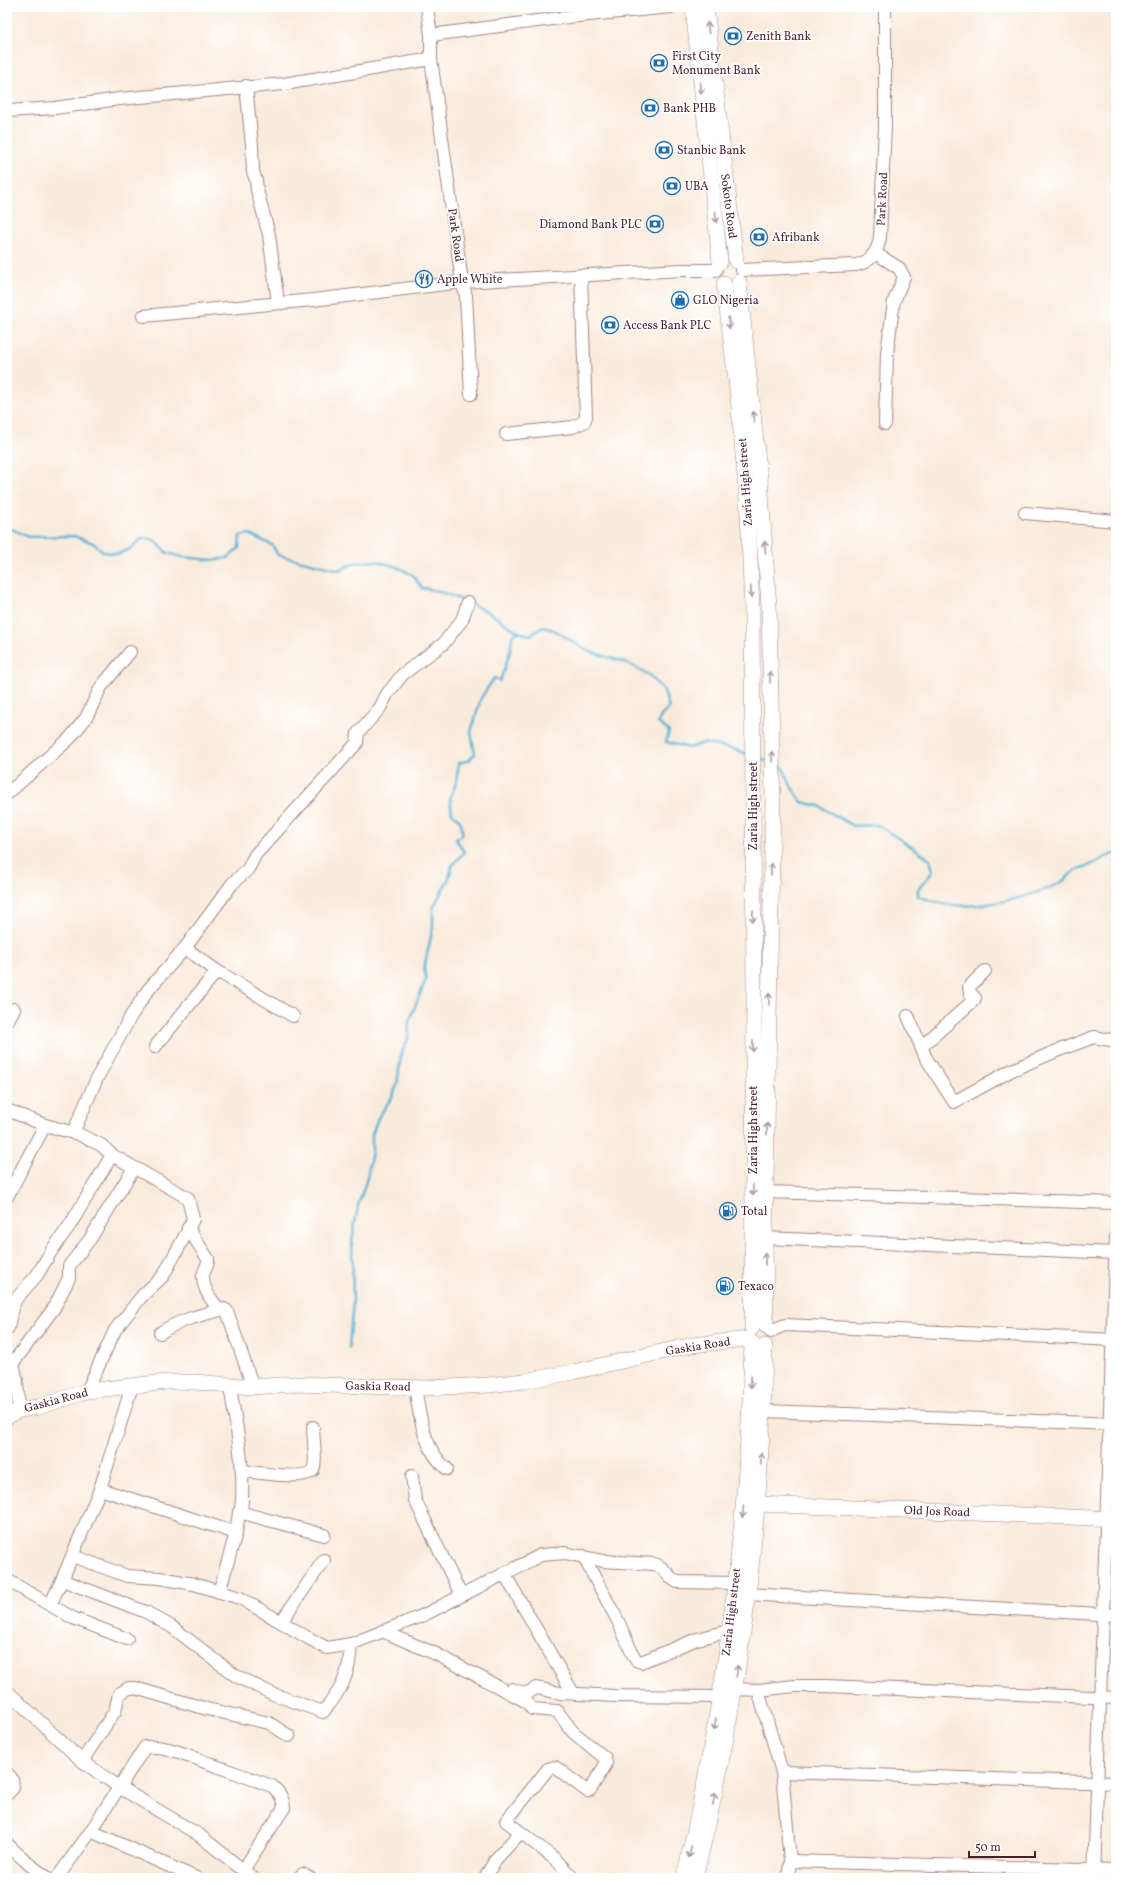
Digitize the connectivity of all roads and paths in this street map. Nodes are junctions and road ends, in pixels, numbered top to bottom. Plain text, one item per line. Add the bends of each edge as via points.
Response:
1 (427, 7) edge
2 (671, 7) edge
3 (693, 7) edge
4 (706, 7) edge
5 (886, 7) edge
6 (431, 35) junction
7 (431, 60) junction
8 (246, 86) junction
9 (7, 111) edge
10 (875, 253) junction
11 (718, 266) junction
12 (739, 271) junction
13 (581, 275) junction
14 (462, 282) junction
15 (724, 284) junction
16 (278, 303) junction
17 (144, 316) dead end
18 (471, 394) dead end
19 (885, 424) dead end
20 (506, 434) dead end
21 (1025, 513) dead end
22 (1116, 521) edge
23 (468, 602) dead end
24 (130, 652) dead end
25 (771, 716) joint
26 (7, 794) edge
27 (185, 948) junction
28 (217, 971) junction
29 (985, 971) dead end
30 (14, 1009) dead end
31 (293, 1016) dead end
32 (908, 1016) dead end
33 (7, 1022) edge
34 (1116, 1041) edge
35 (155, 1047) dead end
36 (922, 1047) junction
37 (7, 1110) edge
38 (46, 1125) junction
39 (73, 1133) junction
40 (112, 1155) junction
41 (134, 1168) junction
42 (12, 1178) edge
43 (766, 1192) junction
44 (7, 1197) edge
45 (1116, 1203) edge
46 (188, 1228) junction
47 (1116, 1236) edge
48 (765, 1238) junction
49 (1116, 1253) edge
50 (220, 1310) junction
51 (8, 1328) edge
52 (160, 1333) dead end
53 (759, 1336) junction
54 (1114, 1340) edge
55 (132, 1386) junction
56 (230, 1386) junction
57 (253, 1387) junction
58 (415, 1387) junction
59 (86, 1391) junction
60 (764, 1411) junction
61 (13, 1414) edge
62 (1113, 1424) edge
63 (312, 1427) dead end
64 (447, 1469) dead end
65 (242, 1471) junction
66 (412, 1476) dead end
67 (100, 1489) junction
68 (757, 1504) junction
69 (239, 1512) junction
70 (1112, 1519) edge
71 (236, 1533) junction
72 (324, 1536) dead end
73 (73, 1556) junction
74 (583, 1556) junction
75 (324, 1560) dead end
76 (504, 1573) junction
77 (7, 1580) edge
78 (62, 1580) junction
79 (735, 1583) junction
80 (219, 1592) junction
81 (746, 1594) junction
82 (461, 1595) junction
83 (50, 1605) junction
84 (1110, 1615) edge
85 (281, 1622) junction
86 (382, 1631) junction
87 (728, 1631) junction
88 (127, 1639) dead end
89 (351, 1644) junction
90 (492, 1683) junction
91 (734, 1689) junction
92 (758, 1690) junction
93 (7, 1691) edge
94 (573, 1693) junction
95 (720, 1697) junction
96 (1101, 1698) junction
97 (1116, 1698) edge
98 (288, 1736) dead end
99 (82, 1761) junction
100 (782, 1772) junction
101 (7, 1773) edge
102 (1098, 1783) junction
103 (1116, 1784) edge
104 (119, 1787) junction
105 (7, 1794) edge
106 (91, 1831) junction
107 (520, 1833) junction
108 (7, 1844) edge
109 (790, 1861) junction
110 (243, 1870) junction
111 (1116, 1870) edge
112 (1094, 1874) edge
113 (48, 1878) edge
114 (57, 1878) edge
115 (196, 1878) edge
116 (253, 1878) edge
117 (298, 1878) edge
118 (310, 1878) edge
119 (485, 1878) edge
120 (573, 1878) edge
121 (684, 1878) edge
122 (695, 1878) edge
123 (788, 1878) edge

1 - 6 street, Park Road
2 - 6 street
3 -> 11 main road, Sokoto Road
12 -> 4 main road, Sokoto Road
5 - 10 street, Park Road via 885,126 880,237
6 - 7 street, Park Road
7 - 8 street via 284,84
7 - 14 street, Park Road
8 - 9 street via 55,108
8 - 16 street via 253,172 269,235
10 - 12 street via 865,262 856,265
10 - 19 street via 899,268 904,277 894,301 887,353
11 - 12 main road via 728,259
11 - 13 street
11 - 15 main road via 717,278
12 - 15 main road via 732,285
25 -> 12 main road, Sokoto Road via 769,606
13 - 14 street
13 - 20 street via 586,417 584,422 573,427
14 - 16 street
14 - 18 street, Park Road via 466,296
15 -> 53 main road, Zaria High street via 748,510 752,610
16 - 17 street
21 - 22 street
23 - 27 street via 462,620 444,644 402,674 380,708 358,733 357,743 255,855 248,869 232,884
24 - 26 street via 102,687 86,718 69,739
43 -> 25 main road, Zaria High street
27 - 28 street
27 - 39 street via 148,990 131,1016 97,1078
28 - 31 street
28 - 35 street
29 - 36 street via 969,987 975,998
30 - 33 street
32 - 36 street
34 - 36 street via 1094,1038 1054,1052 1012,1070 954,1102 926,1058
37 - 38 street
38 - 39 street
38 - 42 street
39 - 40 street via 101,1145
40 - 41 street
40 - 51 street via 37,1275 16,1299
41 - 46 street via 188,1198 192,1219
41 - 61 street via 90,1239 69,1266 69,1278 54,1308 13,1363 17,1381
42 - 44 street
43 - 45 street
43 - 48 main road, Zaria High street
46 - 50 street via 208,1259 203,1276 204,1285
46 - 59 street via 163,1276 142,1296 115,1330
47 - 49 street
48 - 49 street
53 -> 48 main road, Zaria High street
49 - 54 street
50 - 52 street via 190,1318
50 - 57 street via 224,1309 228,1313
53 - 54 street via 785,1325
53 - 58 main road, Gaskia Road via 692,1345 524,1381 489,1385
53 - 60 main road, Zaria High street
53 -> 79 main road, Zaria High street
54 - 62 street
55 - 56 main road, Gaskia Road via 195,1382
55 - 59 main road, Gaskia Road
55 - 67 street
56 - 57 main road, Gaskia Road
56 - 65 street
57 - 58 main road, Gaskia Road via 294,1384
58 - 64 street via 424,1434 430,1450 437,1461
59 - 61 main road, Gaskia Road
60 - 62 street
68 -> 60 main road, Zaria High street
62 - 70 street
63 - 65 street via 315,1463 309,1473 296,1476
65 - 69 street via 244,1490
66 - 82 street via 415,1500
67 - 71 street
67 - 73 street
68 - 70 main road, Old Jos Road
68 - 81 main road, Zaria High street
69 - 71 street
69 - 72 street
70 - 84 street
71 - 80 street
73 - 78 street
73 - 80 street via 127,1576 160,1578 194,1584
74 - 76 street via 565,1553 541,1554
74 - 79 street via 659,1565 677,1582
74 - 87 street via 633,1655 640,1662 697,1639
75 - 85 street
76 - 82 street
76 - 94 street
77 - 83 street
78 - 83 street
78 - 89 street via 146,1612 172,1627 236,1676 273,1694 323,1712 344,1682 349,1670
79 - 87 main road, Zaria High street
80 - 85 street via 240,1598
81 - 84 street
91 -> 81 main road, Zaria High street
82 - 86 street via 424,1615
83 - 88 street via 73,1618
84 - 96 street
85 - 89 street via 327,1648
86 - 89 street
86 - 90 street via 436,1654
87 - 95 main road, Zaria High street
90 - 94 street via 526,1694 536,1688
90 - 107 street via 527,1702 532,1709 557,1711 573,1732 607,1761 587,1791 555,1767 548,1769 506,1821
91 - 92 street
122 -> 91 main road, Zaria High street via 720,1772
92 - 96 street via 826,1686
92 - 100 street
93 - 99 street
94 - 95 street
95 -> 121 main road, Zaria High street via 708,1768
96 - 97 street
96 - 102 street
98 - 99 street via 270,1723 129,1688 119,1694 115,1711
99 - 104 street
100 - 102 street
100 - 109 street
101 - 105 street via 13,1783 13,1788
102 - 103 street
102 - 112 street
104 - 106 street
104 - 110 street via 183,1824
104 - 110 street via 145,1747 150,1746 190,1756 272,1786 283,1799 284,1808
106 - 114 street
106 - 115 street
107 - 119 street via 496,1859
107 - 120 street via 555,1860
108 - 113 street
109 - 112 street
109 - 123 street
110 - 116 street
111 - 112 street
117 - 118 street via 303,1874

